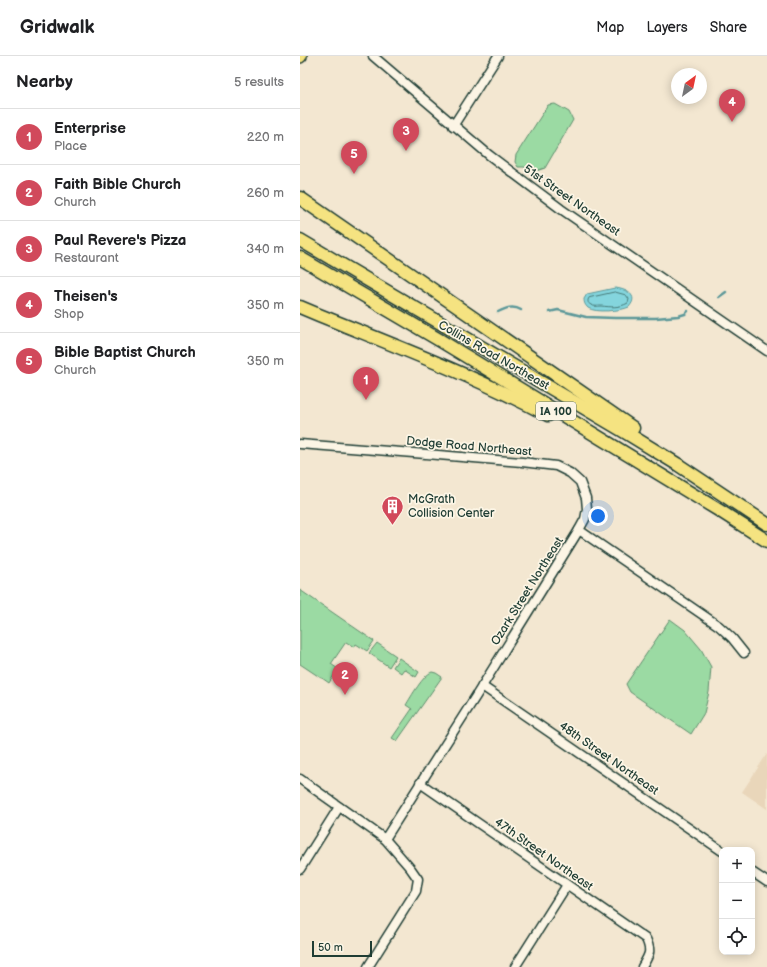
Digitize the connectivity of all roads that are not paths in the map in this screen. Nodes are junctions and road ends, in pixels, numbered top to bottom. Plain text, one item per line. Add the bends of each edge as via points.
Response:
1 (373, 56) edge
2 (498, 56) edge
3 (453, 126) junction
4 (300, 198) edge
5 (300, 240) edge
6 (300, 258) edge
7 (300, 306) edge
8 (767, 350) edge
9 (300, 444) edge
10 (677, 464) junction
11 (720, 511) junction
12 (767, 524) edge
13 (579, 530) junction
14 (767, 542) edge
15 (744, 653) dead end
16 (482, 686) junction
17 (300, 779) edge
18 (420, 783) junction
19 (339, 807) junction
20 (385, 839) junction
21 (719, 849) edge
22 (300, 870) edge
23 (755, 874) edge
24 (767, 882) edge
25 (568, 885) junction
26 (368, 967) edge
27 (515, 967) edge
28 (642, 967) edge

1 - 3 street, 51st Street Northeast
2 - 3 street
3 - 8 street, 51st Street Northeast via 561,209
4 - 10 highway via 644,436
5 - 10 highway, Collins Road Northeast / IA 100
6 - 11 highway, Collins Road Northeast / IA 100
7 - 11 highway via 453,369 516,399 604,445
9 - 13 street, Dodge Road Northeast via 556,466 580,482 586,498 585,519
10 - 12 highway, Collins Road Northeast / IA 100
11 - 14 highway, Collins Road Northeast / IA 100
13 - 15 street, Ozark Street Northeast via 719,626
13 - 16 street, Ozark Street Northeast
16 - 18 street, Ozark Street Northeast
16 - 21 street, 48th Street Northeast
17 - 19 street
18 - 20 street, Ozark Street Northeast
18 - 25 street, 47th Street Northeast
19 - 20 street
19 - 22 street
20 - 26 street via 418,879 416,891
23 - 24 street
25 - 27 street
25 - 28 street, 47th Street Northeast via 646,939 650,947

